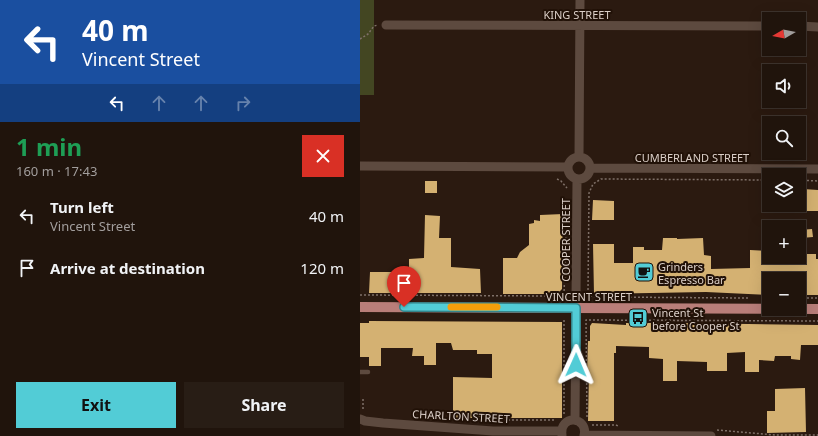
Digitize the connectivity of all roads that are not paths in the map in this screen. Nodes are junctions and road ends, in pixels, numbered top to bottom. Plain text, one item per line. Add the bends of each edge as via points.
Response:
1 (580, 0) edge
2 (386, 25) road end
3 (580, 26) junction
4 (762, 26) edge
5 (806, 26) edge
6 (818, 26) edge
7 (579, 157) junction
8 (360, 166) edge
9 (568, 167) junction
10 (590, 168) junction
11 (818, 169) edge
12 (577, 179) junction
13 (360, 307) edge
14 (576, 308) junction
15 (818, 309) edge
16 (360, 372) edge
17 (368, 372) dead end
18 (360, 419) edge
19 (575, 420) junction
20 (562, 434) edge
21 (584, 436) edge
22 (711, 436) edge

1 - 3 street
2 - 3 street, KING STREET
3 - 4 street, KING STREET
3 - 7 street
5 - 6 street
7 - 9 street via 571,161
7 - 10 street via 587,160
8 - 9 street
9 - 12 street via 571,176
10 - 11 street, CUMBERLAND STREET
10 - 12 street via 586,177
12 - 14 street, COOPER STREET
13 - 14 main road, VINCENT STREET
14 - 15 main road, VINCENT STREET
14 - 19 street, COOPER STREET
16 - 17 lane
18 - 20 street, CHARLTON STREET via 383,423
19 - 20 street via 566,422
19 - 21 street via 583,426
21 - 22 street

